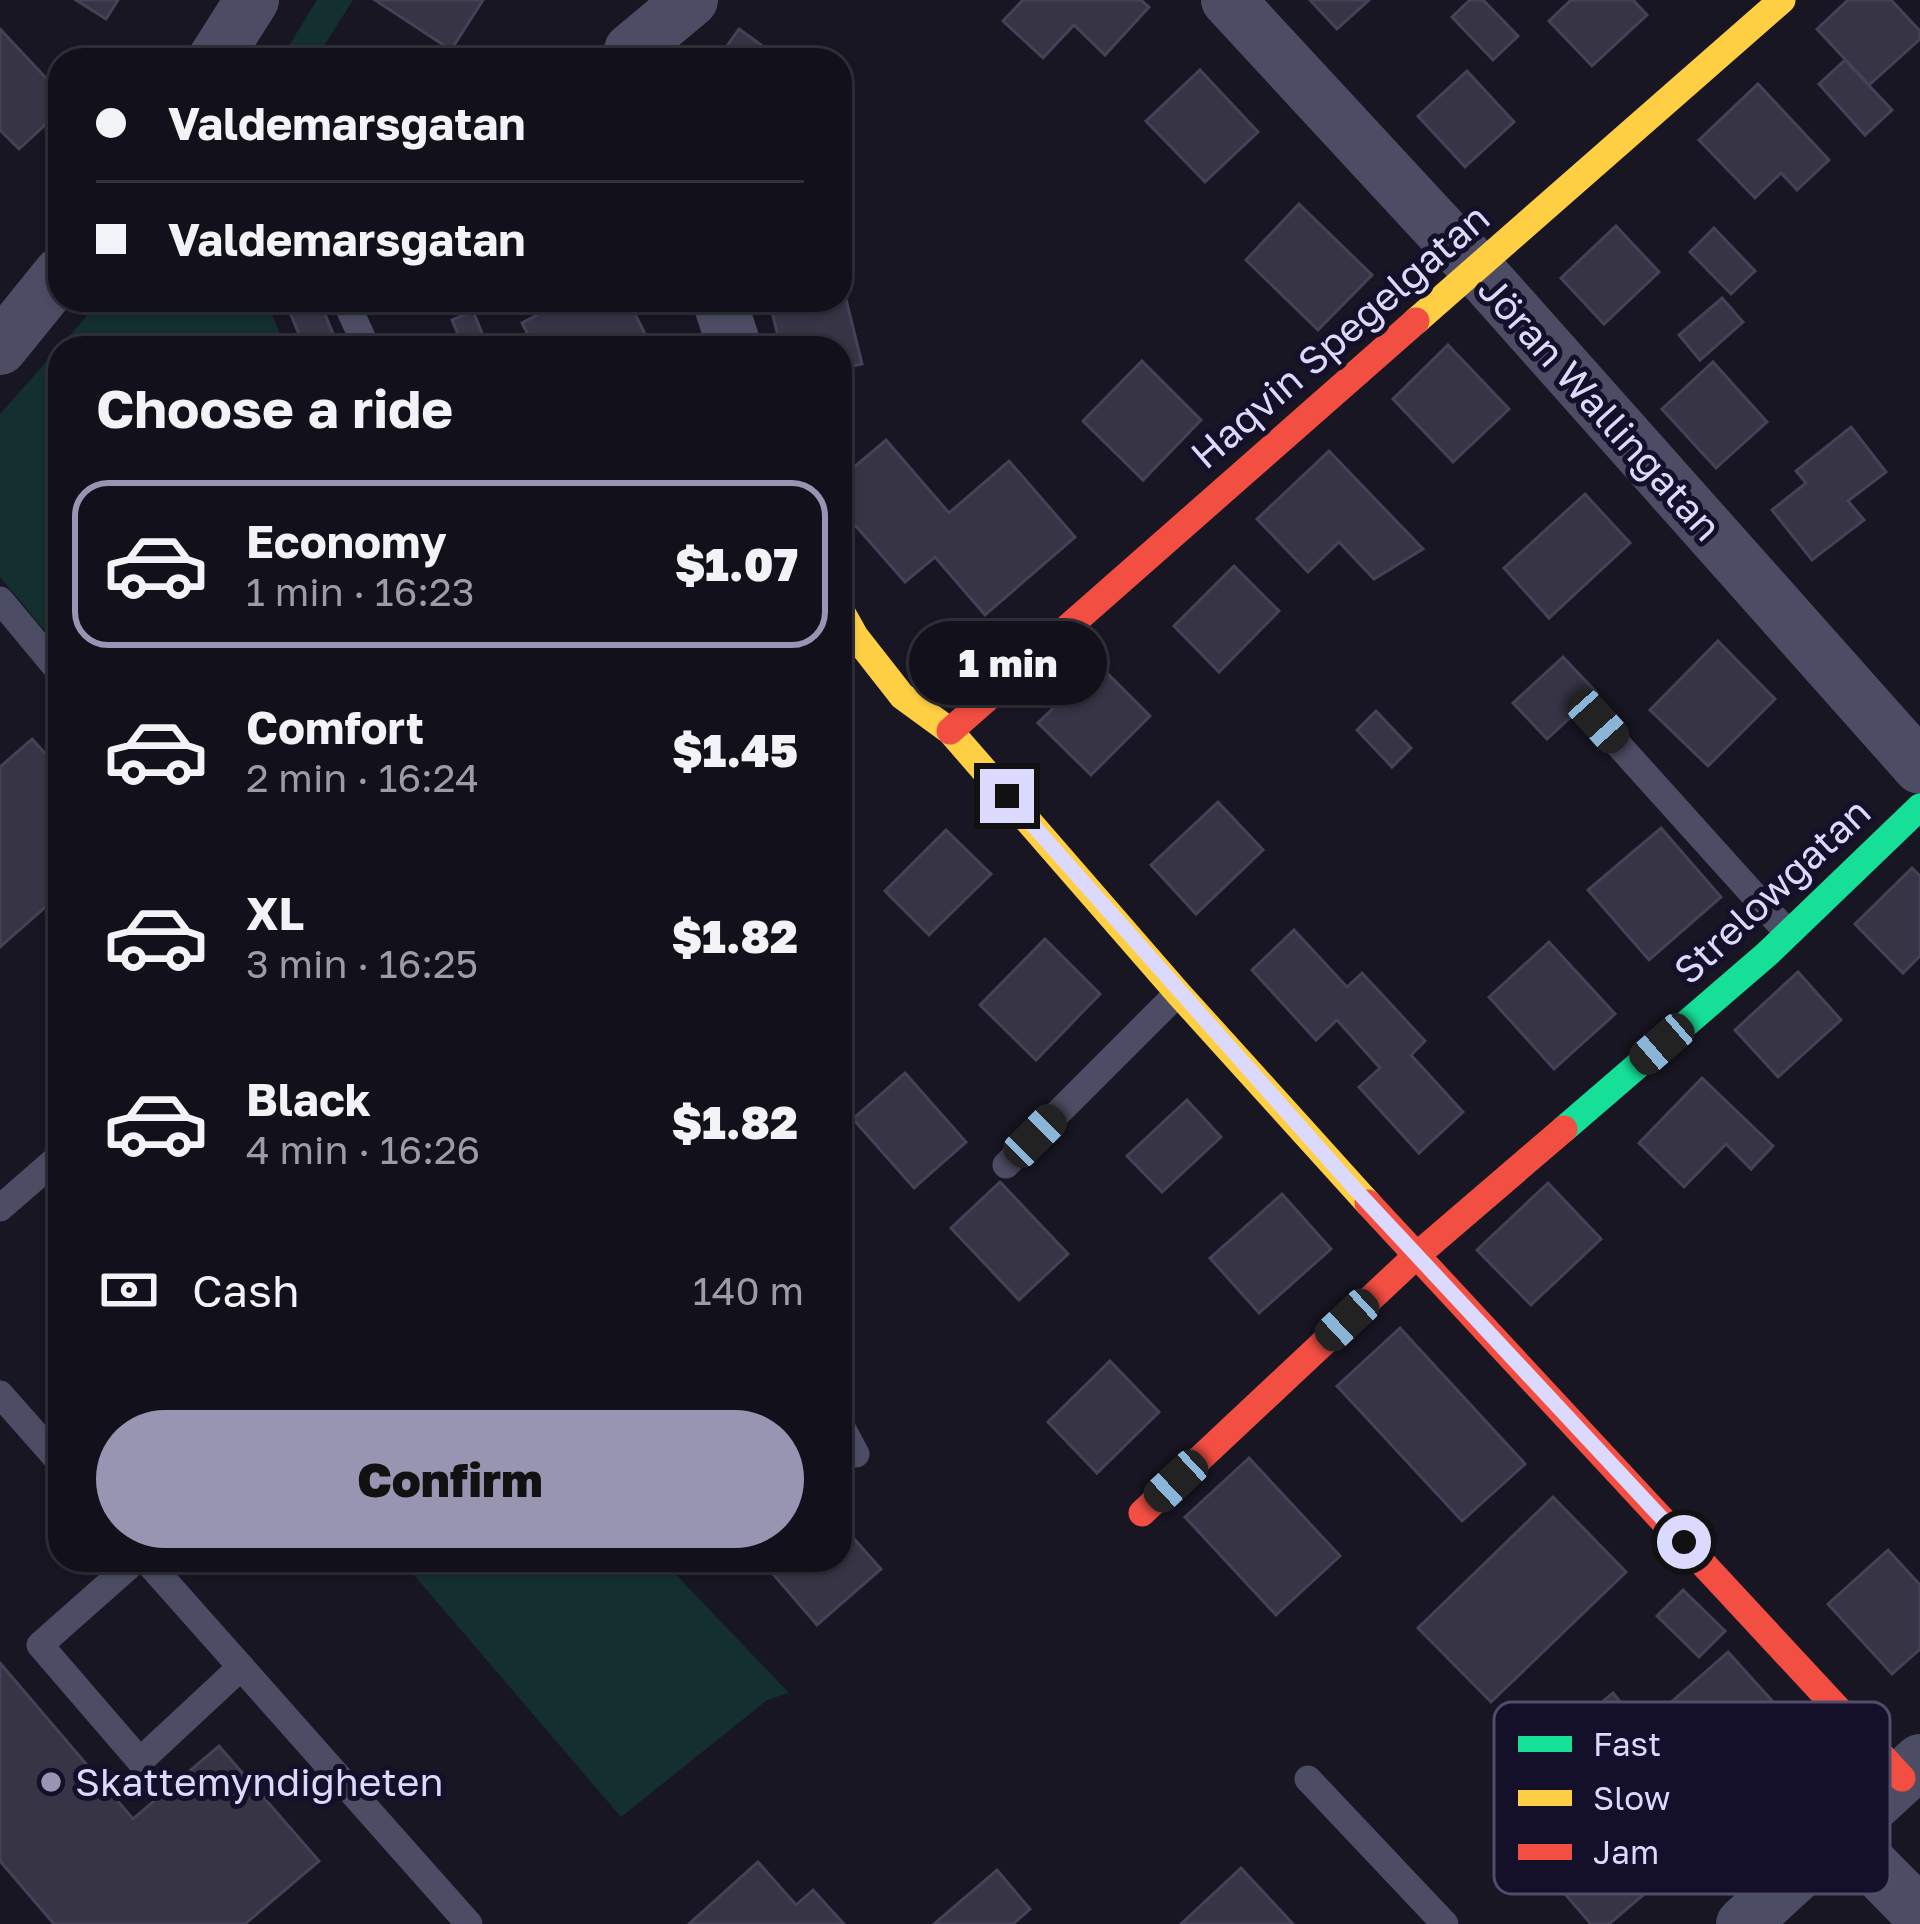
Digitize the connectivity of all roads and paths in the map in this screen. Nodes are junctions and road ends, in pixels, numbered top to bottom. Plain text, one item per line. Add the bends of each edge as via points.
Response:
1 (252, 0) edge
2 (691, 0) edge
3 (1228, 0) edge
4 (1782, 0) edge
5 (222, 48) edge
6 (633, 48) edge
7 (1476, 268) junction
8 (48, 289) edge
9 (0, 348) edge
10 (0, 600) edge
11 (852, 631) edge
12 (48, 658) edge
13 (1598, 721) dead end
14 (950, 731) junction
15 (1920, 766) edge
16 (1920, 807) edge
17 (1788, 933) junction
18 (1178, 993) junction
19 (1006, 1165) dead end
20 (48, 1166) edge
21 (0, 1208) edge
22 (1416, 1256) junction
23 (0, 1394) edge
24 (852, 1446) edge
25 (48, 1448) edge
26 (856, 1454) dead end
27 (1142, 1513) dead end
28 (122, 1572) edge
29 (157, 1572) edge
30 (241, 1666) junction
31 (1846, 1702) edge
32 (1890, 1747) edge
33 (1911, 1769) edge
34 (1308, 1779) dead end
35 (1890, 1884) edge
36 (1777, 1894) edge
37 (1920, 1915) edge
38 (469, 1924) edge
39 (1444, 1924) edge
40 (1743, 1924) edge

1 - 5 street
2 - 6 street
3 - 7 street, Jöran Wallingatan
4 - 7 street, Haqvin Spegelgatan
7 - 14 street, Haqvin Spegelgatan
7 - 15 street, Jöran Wallingatan
8 - 9 street
10 - 12 lane
11 - 14 street via 902,696
13 - 17 lane
14 - 18 street
16 - 17 street, Strelowgatan
17 - 22 street, Strelowgatan
18 - 19 lane
18 - 22 street
20 - 21 lane
22 - 27 street, Strelowgatan
22 - 31 street
23 - 25 lane
24 - 26 lane
28 - 30 lane via 40,1645 140,1761
29 - 30 lane
30 - 38 lane
32 - 33 street
34 - 39 lane
35 - 37 street
36 - 40 street

